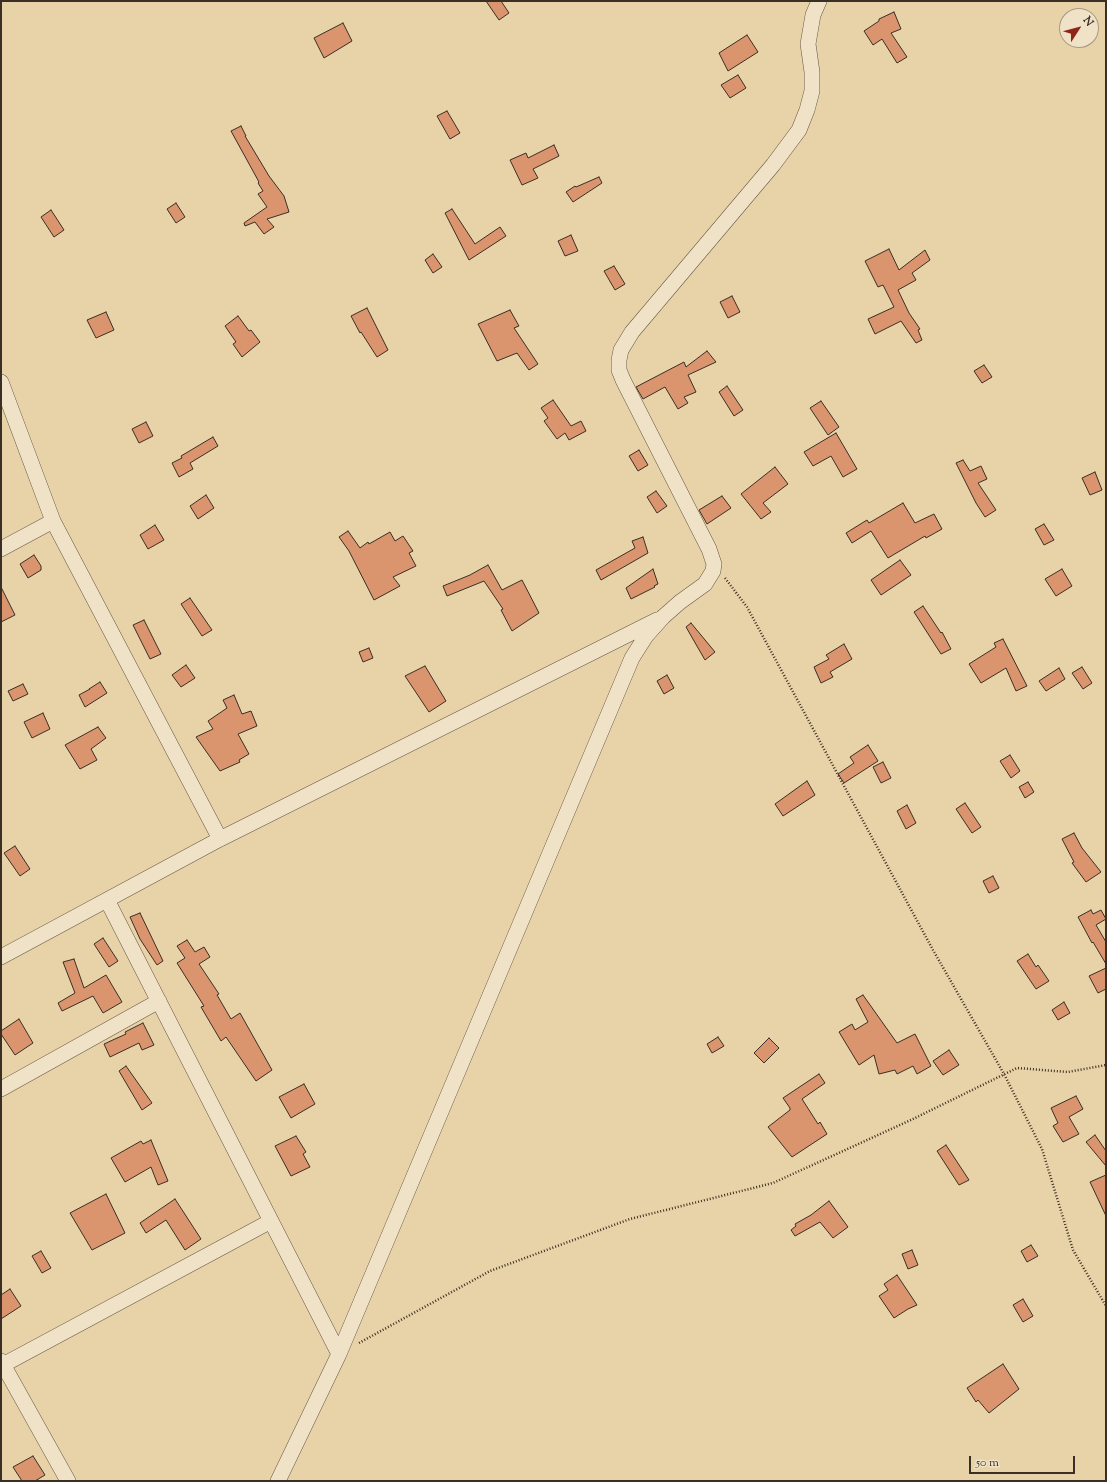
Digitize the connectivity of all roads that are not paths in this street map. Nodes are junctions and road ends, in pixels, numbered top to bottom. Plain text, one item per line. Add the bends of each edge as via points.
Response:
1 (819, 1) edge
2 (1, 382) edge
3 (53, 521) junction
4 (1, 549) edge
5 (663, 617) junction
6 (220, 839) junction
7 (107, 900) junction
8 (1, 957) edge
9 (159, 1001) junction
10 (1, 1088) edge
11 (271, 1221) junction
12 (339, 1354) junction
13 (2, 1364) edge
14 (68, 1481) edge
15 (278, 1481) edge

1 - 5 street via 813,16 808,44 812,91 799,130 773,165 632,332 618,360 619,370 709,549 714,564 705,584
2 - 3 street
3 - 4 street
3 - 6 street
5 - 6 street
5 - 12 street via 646,636 632,658
6 - 7 street
7 - 8 street
7 - 9 street
9 - 10 street
9 - 11 street
11 - 12 street
11 - 13 street
12 - 15 street
13 - 14 street

